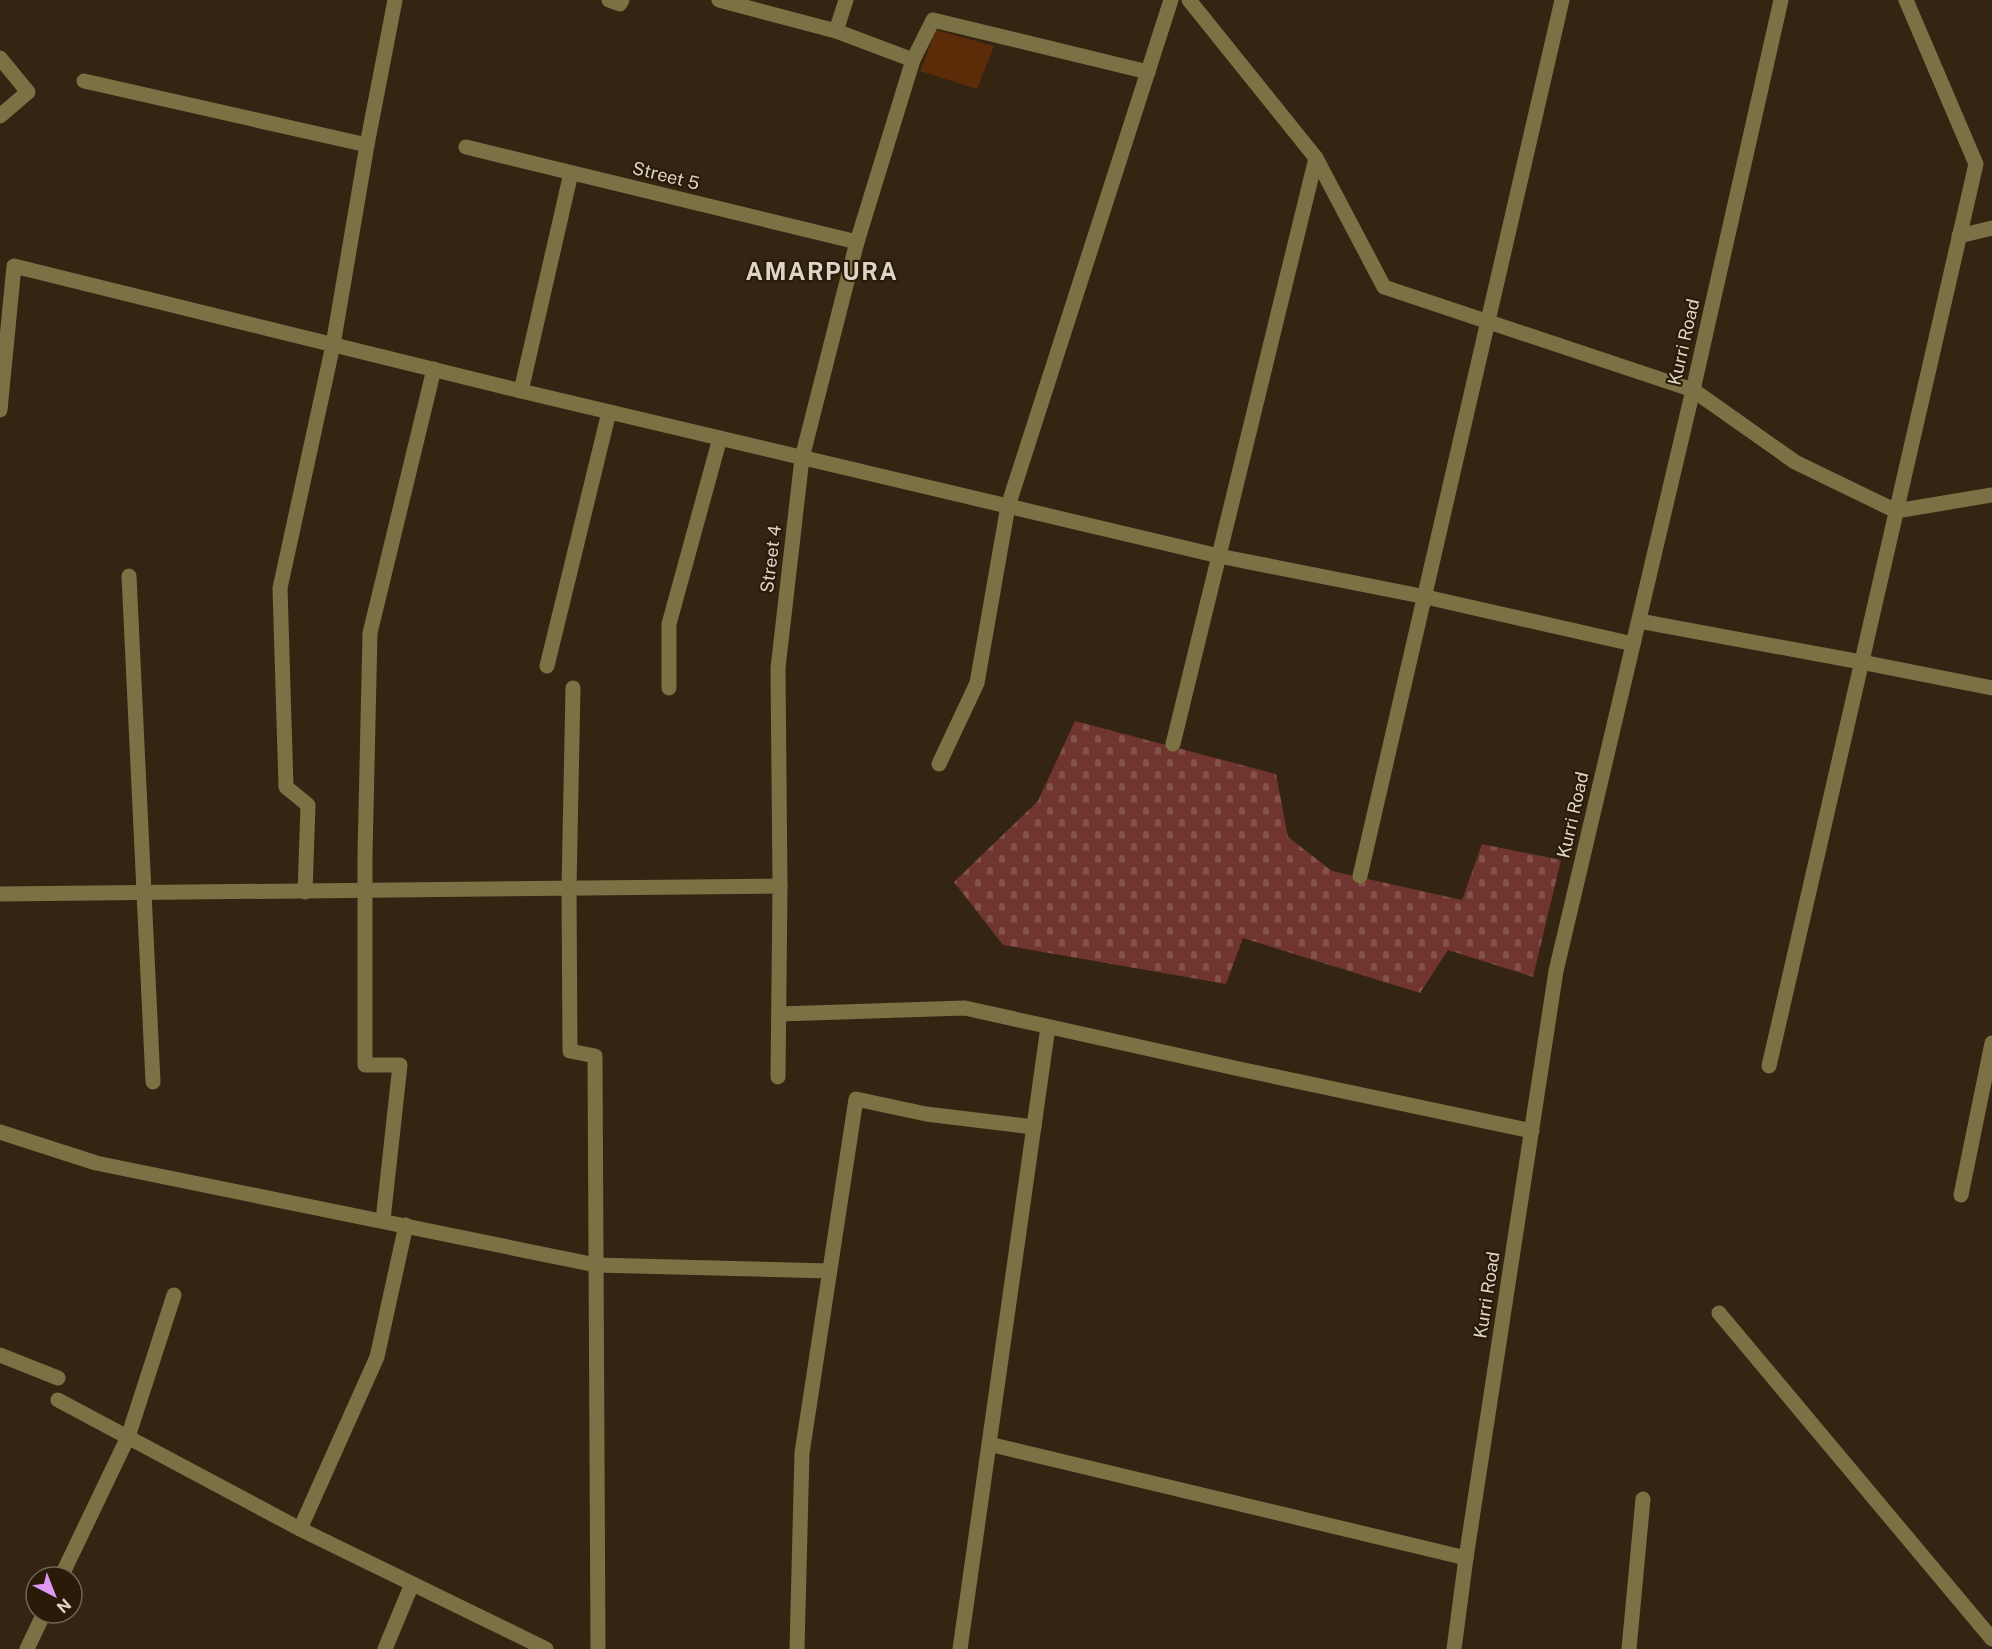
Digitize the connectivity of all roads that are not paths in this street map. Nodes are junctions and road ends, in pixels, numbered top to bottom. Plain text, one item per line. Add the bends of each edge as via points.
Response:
1 (394, 0) edge
2 (609, 0) edge
3 (622, 0) edge
4 (719, 0) edge
5 (846, 0) edge
6 (1171, 0) edge
7 (1189, 0) edge
8 (1562, 0) edge
9 (1781, 0) edge
10 (1906, 0) edge
11 (837, 31) junction
12 (0, 58) edge
13 (913, 60) junction
14 (1148, 72) junction
15 (84, 81) dead end
16 (0, 116) edge
17 (367, 145) junction
18 (466, 147) dead end
19 (1316, 158) junction
20 (571, 173) junction
21 (1992, 228) edge
22 (1959, 236) junction
23 (857, 242) junction
24 (1490, 322) junction
25 (333, 345) junction
26 (3, 348) edge
27 (434, 369) junction
28 (521, 390) junction
29 (1693, 390) junction
30 (0, 410) edge
31 (609, 411) junction
32 (720, 438) junction
33 (802, 458) junction
34 (1992, 495) edge
35 (1008, 506) junction
36 (1896, 511) junction
37 (1219, 556) junction
38 (129, 576) dead end
39 (1426, 597) junction
40 (1639, 621) junction
41 (1633, 644) junction
42 (1861, 662) junction
43 (547, 666) dead end
44 (573, 688) dead end
45 (669, 688) dead end
46 (1992, 688) edge
47 (1173, 744) dead end
48 (939, 764) dead end
49 (1360, 876) dead end
50 (780, 886) junction
51 (569, 888) junction
52 (365, 891) junction
53 (305, 892) junction
54 (144, 893) junction
55 (0, 894) edge
56 (779, 1014) junction
57 (1048, 1027) junction
58 (1992, 1043) edge
59 (1768, 1066) dead end
60 (778, 1077) dead end
61 (153, 1082) dead end
62 (1034, 1127) junction
63 (1532, 1131) junction
64 (0, 1132) edge
65 (1961, 1195) dead end
66 (383, 1220) junction
67 (406, 1224) junction
68 (596, 1265) junction
69 (829, 1271) junction
70 (174, 1296) dead end
71 (1719, 1313) dead end
72 (0, 1355) edge
73 (58, 1378) dead end
74 (58, 1400) dead end
75 (128, 1437) junction
76 (989, 1444) junction
77 (1643, 1499) dead end
78 (300, 1529) junction
79 (1466, 1558) junction
80 (67, 1565) edge
81 (412, 1584) junction
82 (38, 1625) edge
83 (1992, 1640) edge
84 (27, 1649) edge
85 (385, 1649) edge
86 (546, 1649) edge
87 (598, 1649) edge
88 (797, 1649) edge
89 (960, 1649) edge
90 (1454, 1649) edge
91 (1629, 1649) edge

1 - 17 street
2 - 3 street via 620,4
4 - 11 street
5 - 11 street
6 - 14 street
7 - 19 street
8 - 24 street
9 - 29 street, Kurri Road
10 - 22 street via 1976,164
11 - 13 street
12 - 16 street via 28,92
13 - 14 street, Street 4 via 933,20
13 - 23 street, Street 4
14 - 35 street
15 - 17 street
17 - 25 street
18 - 20 street, Street 5
19 - 24 street via 1384,287
19 - 37 street
20 - 23 street, Street 5
20 - 28 street
21 - 22 street
22 - 36 street
23 - 33 street, Street 4
24 - 29 street
24 - 39 street
25 - 26 street via 14,266
25 - 27 street
25 - 53 street via 280,588 286,787 308,805
26 - 30 street
27 - 28 street
27 - 52 street via 370,633
28 - 31 street
29 - 36 street via 1795,462
29 - 40 street, Kurri Road
31 - 32 street
31 - 43 street
32 - 33 street
32 - 45 street via 669,624
33 - 35 street
33 - 50 street, Street 4 via 778,668
34 - 36 street
35 - 37 street
35 - 48 street via 977,682
36 - 42 street
37 - 39 street
37 - 47 street
38 - 54 street
39 - 41 street
39 - 49 street
40 - 41 street, Kurri Road
40 - 42 street
41 - 63 street, Kurri Road via 1556,970
42 - 46 street
42 - 59 street
44 - 51 street
50 - 51 street
50 - 56 street, Street 4
51 - 52 street
51 - 68 street via 570,1051 595,1056
52 - 53 street
52 - 66 street via 365,1065 400,1065
53 - 54 street
54 - 55 street
54 - 61 street
56 - 57 street via 965,1008
56 - 60 street, Street 4
57 - 62 street
57 - 63 street
58 - 65 street
62 - 69 street via 926,1114 856,1099
62 - 76 street
63 - 79 street, Kurri Road
64 - 66 street via 96,1163
66 - 67 street
67 - 68 street
67 - 78 street via 377,1357
68 - 69 street
68 - 87 street
69 - 88 street via 802,1453
70 - 75 street
71 - 83 street
72 - 73 street
74 - 75 street
75 - 78 street
75 - 80 street
76 - 79 street
76 - 89 street
77 - 91 street
78 - 81 street
79 - 90 street, Kurri Road
81 - 85 street
81 - 86 street
82 - 84 street

